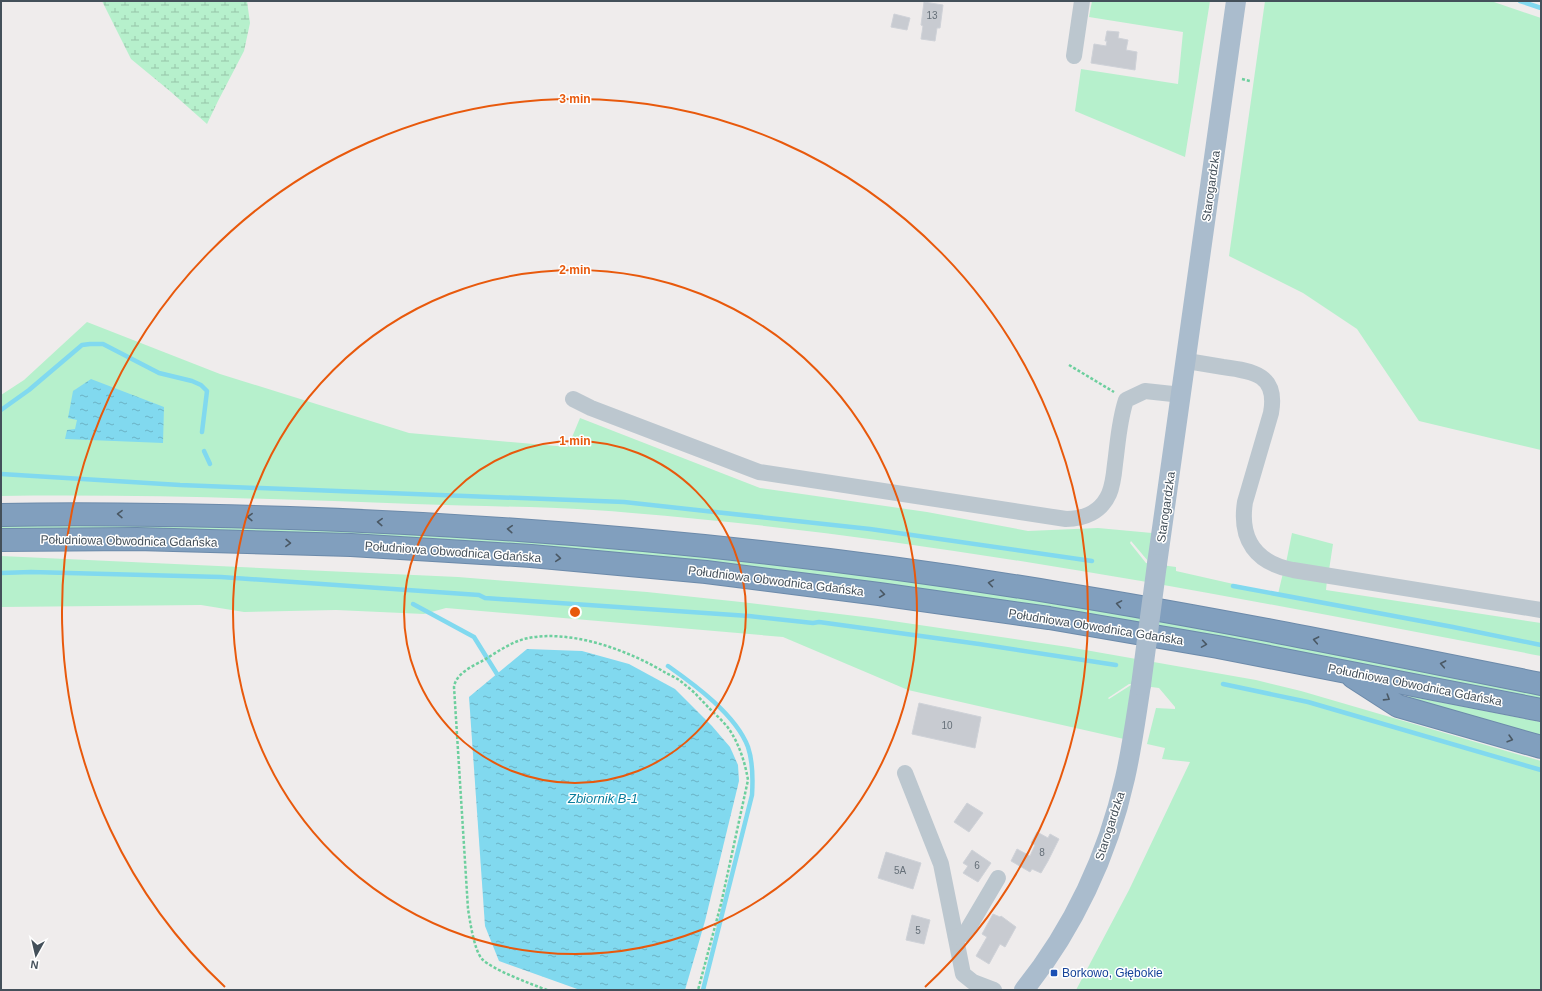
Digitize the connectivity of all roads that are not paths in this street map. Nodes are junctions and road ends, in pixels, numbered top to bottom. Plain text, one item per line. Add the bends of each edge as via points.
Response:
1 (1082, 1) edge
2 (1236, 1) edge
3 (1074, 56) dead end
4 (1187, 361) junction
5 (1182, 395) junction
6 (573, 399) dead end
7 (1, 514) edge
8 (1, 540) edge
9 (1541, 610) edge
10 (1342, 670) junction
11 (1482, 672) junction
12 (1541, 675) edge
13 (1541, 684) edge
14 (1541, 710) edge
15 (1541, 747) edge
16 (905, 773) dead end
17 (998, 878) dead end
18 (956, 937) junction
19 (994, 990) edge
20 (1024, 990) edge

1 - 3 street
2 - 4 main road, Starogardzka
4 - 5 main road, Starogardzka
4 - 9 street via 1255,372 1271,389 1274,400 1243,513 1249,540 1266,561 1293,570
5 - 6 street via 1145,391 1126,400 1121,416 1110,494 1102,505 1080,519 759,472
5 - 20 main road, Starogardzka, bridge via 1141,685 1126,777 1116,815 1084,896 1058,942
11 -> 7 highway, Południowa Obwodnica Gdańska via 1050,592 832,561 640,540 511,529 342,520
8 -> 10 highway, Południowa Obwodnica Gdańska via 137,539 351,545 530,556 706,572 1049,618
10 - 14 highway, Południowa Obwodnica Gdańska
10 -> 15 highway via 1398,706
11 - 12 highway
11 - 13 highway, Południowa Obwodnica Gdańska
16 - 18 street via 941,864
17 - 18 street via 965,934
18 - 19 street via 963,974 973,982

